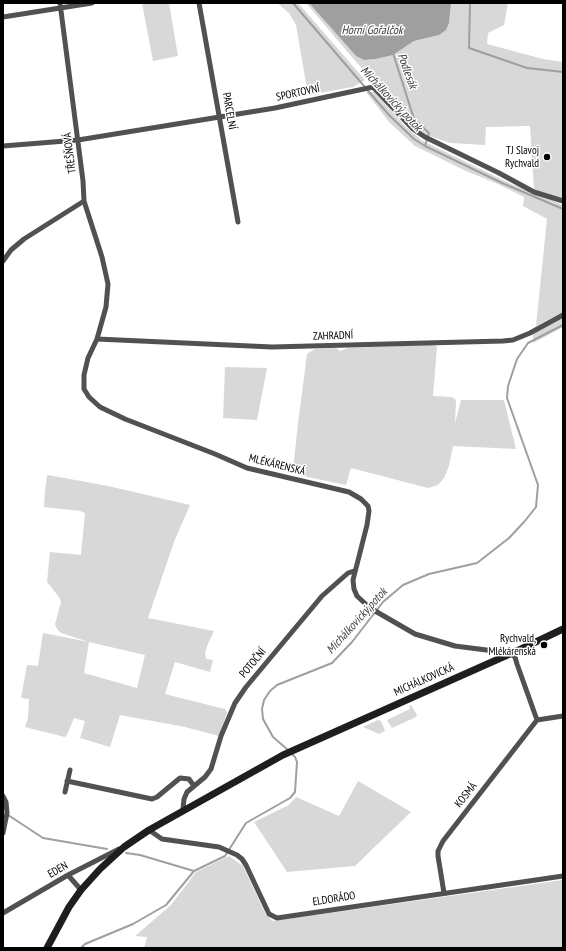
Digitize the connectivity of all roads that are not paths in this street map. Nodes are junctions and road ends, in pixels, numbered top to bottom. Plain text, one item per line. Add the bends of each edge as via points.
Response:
1 (92, 3) edge
2 (199, 3) edge
3 (60, 6) edge
4 (3, 17) edge
5 (219, 117) junction
6 (78, 140) junction
7 (3, 146) edge
8 (84, 201) junction
9 (563, 201) edge
10 (238, 222) dead end
11 (3, 261) edge
12 (563, 315) edge
13 (97, 339) junction
14 (354, 571) junction
15 (563, 629) edge
16 (510, 653) junction
17 (563, 716) edge
18 (537, 720) junction
19 (70, 770) dead end
20 (67, 781) junction
21 (194, 786) junction
22 (65, 792) dead end
23 (3, 796) edge
24 (183, 810) junction
25 (149, 830) junction
26 (3, 833) edge
27 (124, 847) junction
28 (68, 875) junction
29 (563, 876) edge
30 (81, 890) junction
31 (444, 893) junction
32 (3, 913) edge
33 (47, 948) edge

1 - 3 street
2 - 5 street, PARCELNÍ
3 - 4 street
3 - 6 street, TŘEŠŇOVÁ
5 - 6 street, SPORTOVNÍ
5 - 9 street, SPORTOVNÍ via 275,108 373,86 413,129 424,137 534,192
5 - 10 street, PARCELNÍ
6 - 7 street, SPORTOVNÍ
6 - 8 street, TŘEŠŇOVÁ
8 - 11 street via 24,239
8 - 13 street, MLÉKÁRENSKÁ via 102,256 108,284 106,307
12 - 13 street, ZAHRADNÍ via 530,333 503,341 272,347
13 - 14 street, MLÉKÁRENSKÁ via 88,358 84,389 100,407 247,468 349,492 361,499 368,506 367,525
14 - 16 street, MLÉKÁRENSKÁ via 354,589 357,596 370,608 415,634 455,646
14 - 21 street, POTOČNÍ via 322,596 246,686 235,703 210,769
15 - 16 street, MICHÁLKOVICKÁ
16 - 18 street via 518,664
16 - 24 street, MICHÁLKOVICKÁ via 283,755
17 - 18 street
18 - 31 street, KOSMÁ via 440,846 438,856
19 - 20 street
20 - 21 street via 152,799 180,778 189,779
20 - 22 street
21 - 24 street, POTOČNÍ via 184,799
23 - 26 street via 8,813
24 - 25 street
25 - 27 street
25 - 31 street, ELDORÁDO via 162,839 224,848 242,859 269,914 277,918
27 - 28 street, EDEN
27 - 30 street
28 - 30 street
28 - 32 street, EDEN
29 - 31 street, ELDORÁDO
30 - 33 street

